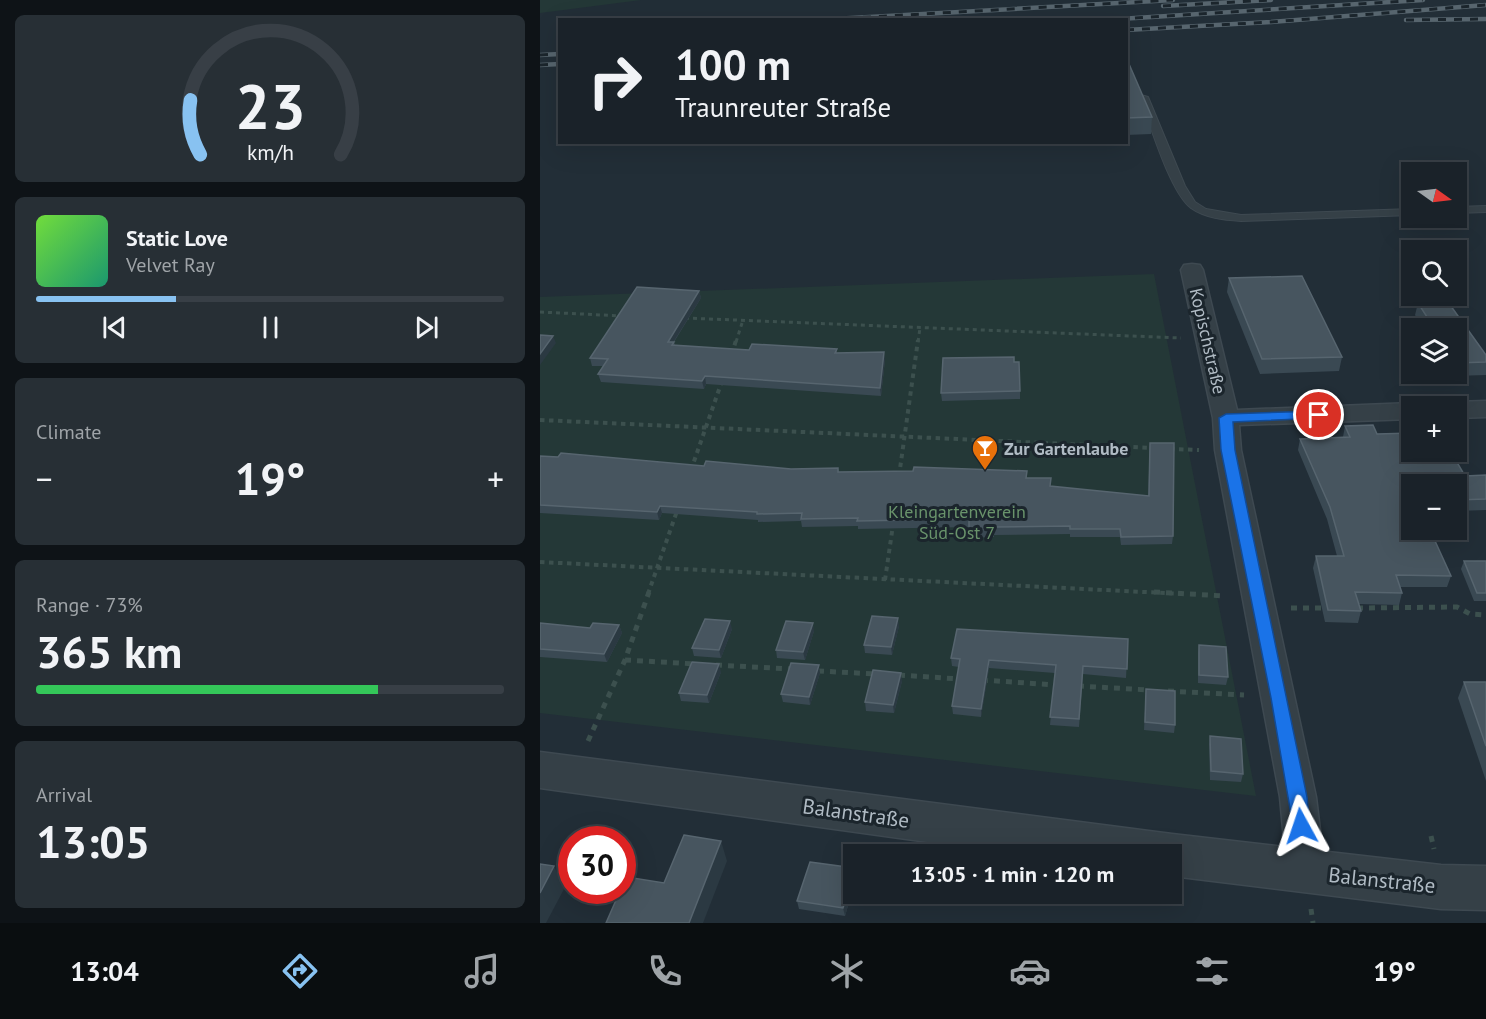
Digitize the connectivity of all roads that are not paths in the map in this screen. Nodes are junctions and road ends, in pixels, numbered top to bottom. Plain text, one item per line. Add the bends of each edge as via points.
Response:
1 (1144, 97) edge
2 (1486, 209) edge
3 (1467, 210) edge
4 (1401, 212) edge
5 (1192, 270) dead end
6 (1486, 409) edge
7 (1467, 410) edge
8 (1401, 411) edge
9 (1226, 418) junction
10 (556, 772) edge
11 (1089, 844) edge
12 (1182, 856) edge
13 (1306, 872) junction
14 (1486, 888) edge

1 - 4 lane via 1184,196 1200,209 1241,218
2 - 3 lane
5 - 9 street, Kopischstraße
6 - 7 street
8 - 9 street
9 - 13 street, Kopischstraße via 1228,450 1296,786
10 - 11 street, Balanstraße
12 - 13 street, Balanstraße
13 - 14 street, Balanstraße

